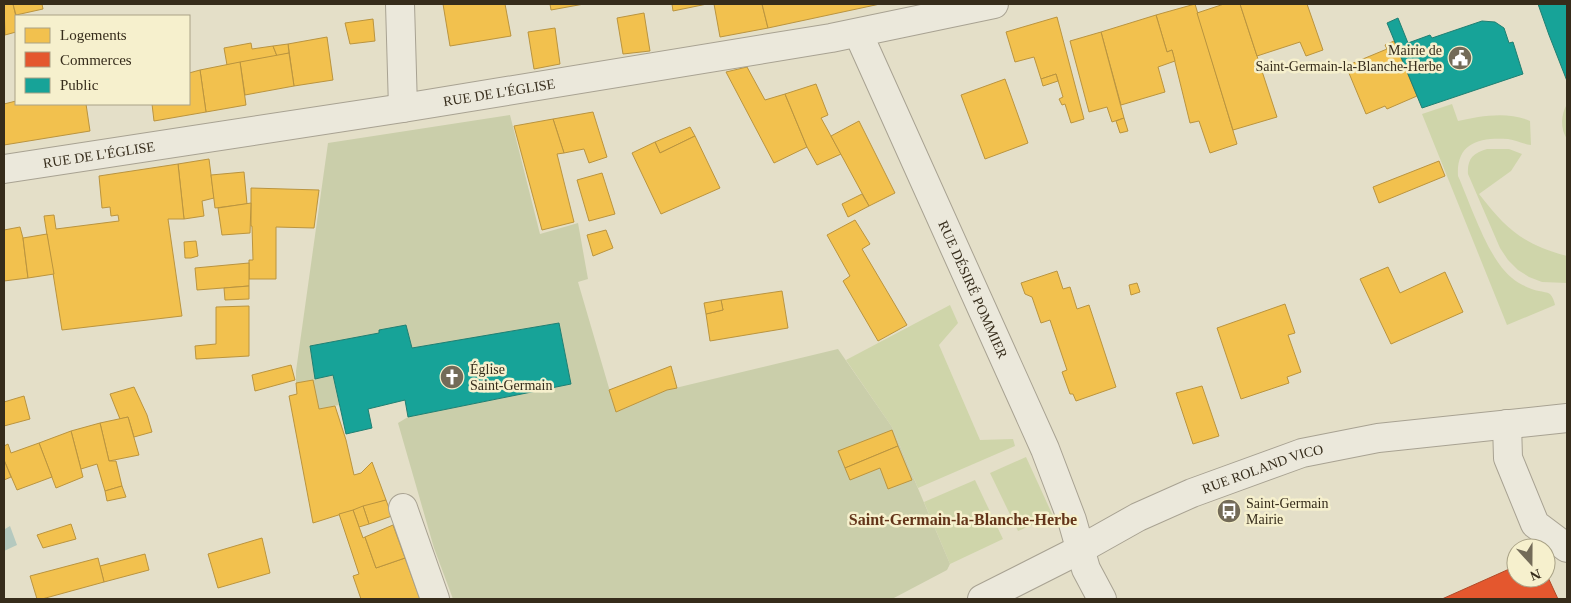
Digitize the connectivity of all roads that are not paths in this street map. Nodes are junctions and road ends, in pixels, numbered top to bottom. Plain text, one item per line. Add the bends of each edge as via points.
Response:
1 (400, 4) edge
2 (994, 4) edge
3 (858, 33) junction
4 (403, 108) junction
5 (4, 169) edge
6 (1567, 418) edge
7 (1507, 424) junction
8 (403, 508) dead end
9 (1567, 548) edge
10 (1081, 549) junction
11 (435, 599) edge
12 (982, 599) edge
13 (1102, 599) edge

1 - 4 street
2 - 3 street, RUE DE L'ÉGLISE
3 - 4 street, RUE DE L'ÉGLISE
3 - 10 street, RUE DÉSIRÉ POMMIER via 1045,449
4 - 5 street, RUE DE L'ÉGLISE
6 - 7 street, RUE ROLAND VICO
7 - 9 street via 1508,458 1535,524
7 - 10 street, RUE ROLAND VICO via 1378,438 1302,453 1192,493
8 - 11 street
10 - 12 street, RUE ROLAND VICO
10 - 13 street, RUE DÉSIRÉ POMMIER via 1086,569

